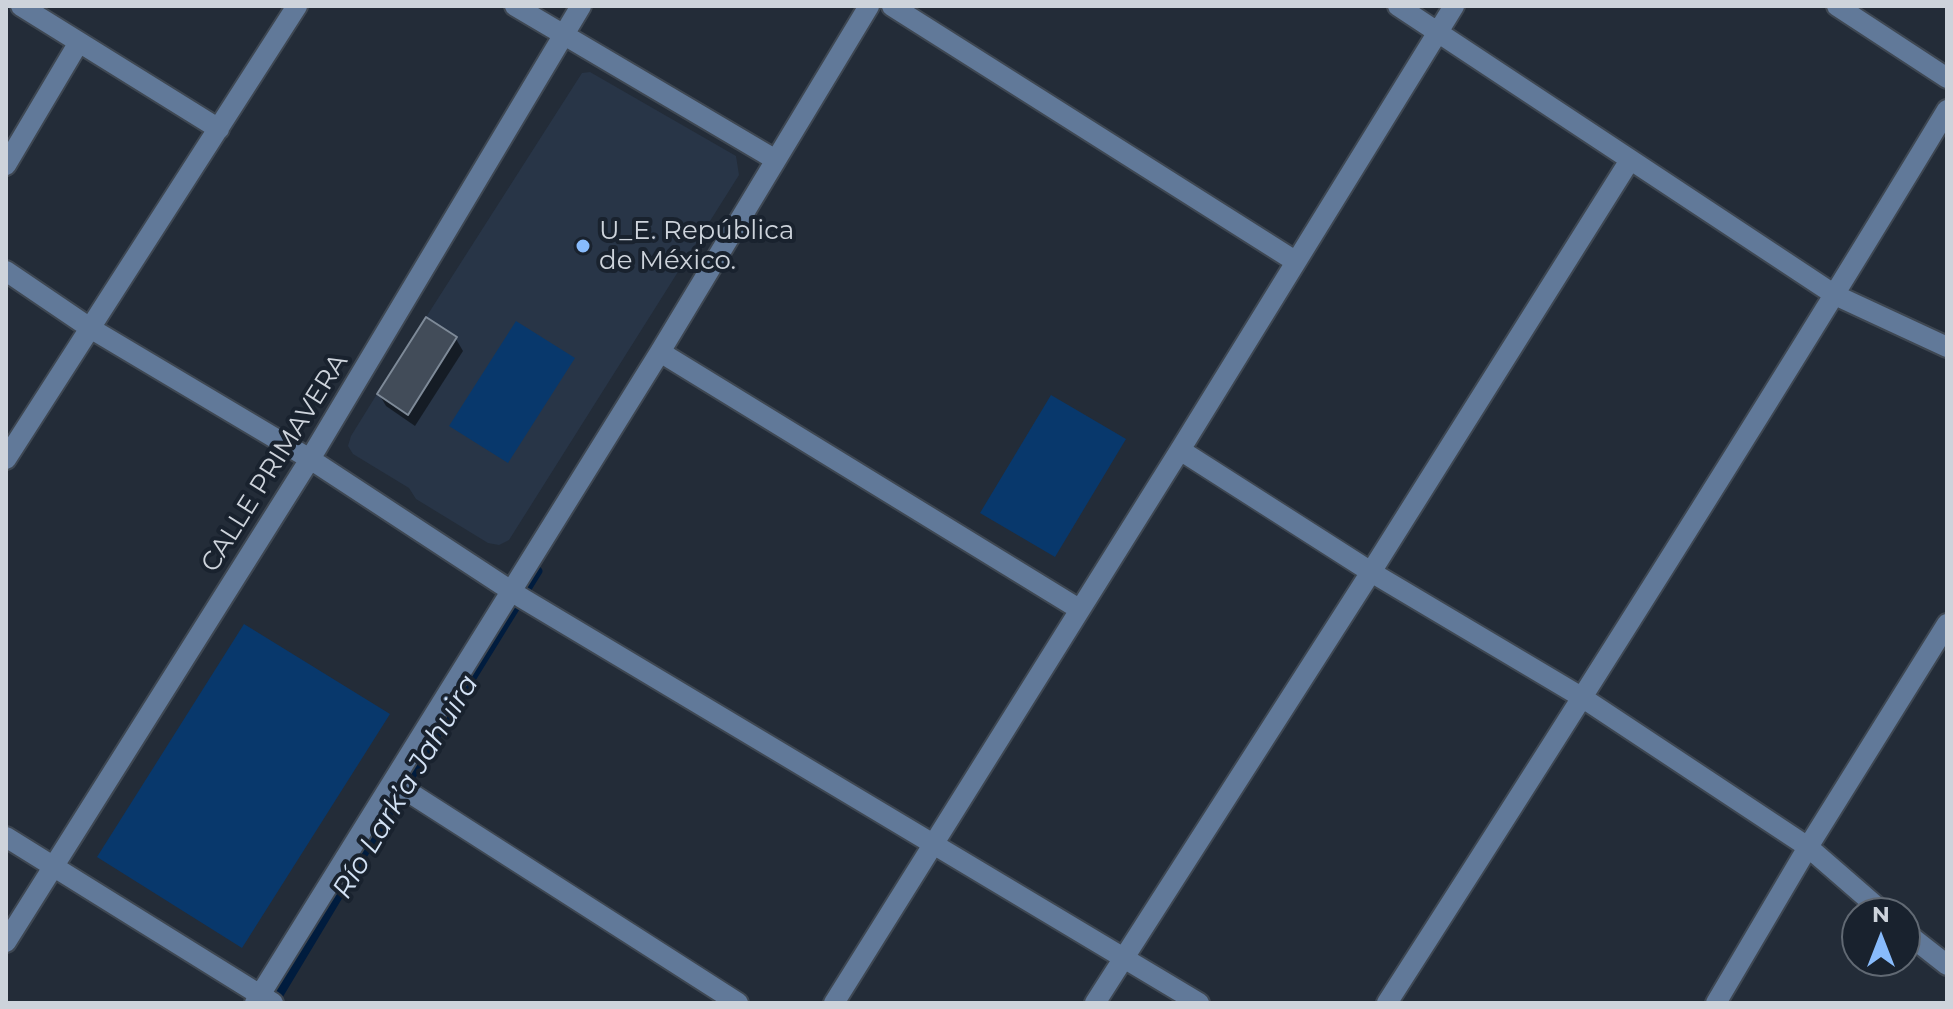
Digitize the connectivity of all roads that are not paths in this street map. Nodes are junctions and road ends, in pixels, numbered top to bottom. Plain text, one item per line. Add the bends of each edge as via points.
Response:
1 (21, 6) edge
2 (297, 6) edge
3 (515, 6) edge
4 (581, 6) edge
5 (869, 6) edge
6 (892, 6) edge
7 (1398, 6) edge
8 (1454, 6) edge
9 (1837, 6) edge
10 (1438, 32) junction
11 (564, 34) junction
12 (79, 42) junction
13 (1947, 78) edge
14 (1947, 110) edge
15 (219, 129) junction
16 (776, 160) junction
17 (1630, 160) junction
18 (6, 165) edge
19 (1295, 261) junction
20 (6, 271) edge
21 (1835, 295) junction
22 (90, 328) junction
23 (1947, 347) edge
24 (660, 352) junction
25 (1180, 450) junction
26 (6, 459) edge
27 (310, 459) junction
28 (1371, 572) junction
29 (512, 591) junction
30 (1079, 609) junction
31 (1947, 624) edge
32 (1583, 698) junction
33 (393, 782) junction
34 (6, 837) edge
35 (932, 845) junction
36 (1808, 847) junction
37 (53, 867) junction
38 (1866, 897) edge
39 (6, 942) edge
40 (1921, 945) edge
41 (1124, 956) junction
42 (1947, 965) edge
43 (262, 1000) edge
44 (738, 1003) edge
45 (834, 1003) edge
46 (1095, 1003) edge
47 (1199, 1003) edge
48 (1387, 1003) edge
49 (1716, 1003) edge

1 - 12 street
2 - 15 street
3 - 11 street
4 - 11 street, CALLE PRIMAVERA
5 - 16 street
6 - 19 street
7 - 10 street
8 - 10 street
9 - 13 street
10 - 17 street
10 - 19 street
11 - 16 street
11 - 27 street, CALLE PRIMAVERA
12 - 15 street
12 - 18 street
14 - 21 street
15 - 22 street
16 - 24 street
17 - 21 street
17 - 28 street
19 - 25 street
20 - 22 street
21 - 23 street
21 - 32 street
22 - 26 street
22 - 27 street
24 - 29 street
24 - 30 street
25 - 28 street
25 - 30 street
27 - 29 street
27 - 37 street, CALLE PRIMAVERA
28 - 32 street
28 - 41 street
29 - 33 street
29 - 35 street
30 - 35 street
31 - 36 street
32 - 36 street
32 - 48 street
33 - 43 street
33 - 44 street
34 - 37 street
35 - 41 street
35 - 45 street
36 - 38 street
36 - 49 street
37 - 39 street, CALLE PRIMAVERA
37 - 43 street
40 - 42 street
41 - 46 street
41 - 47 street

